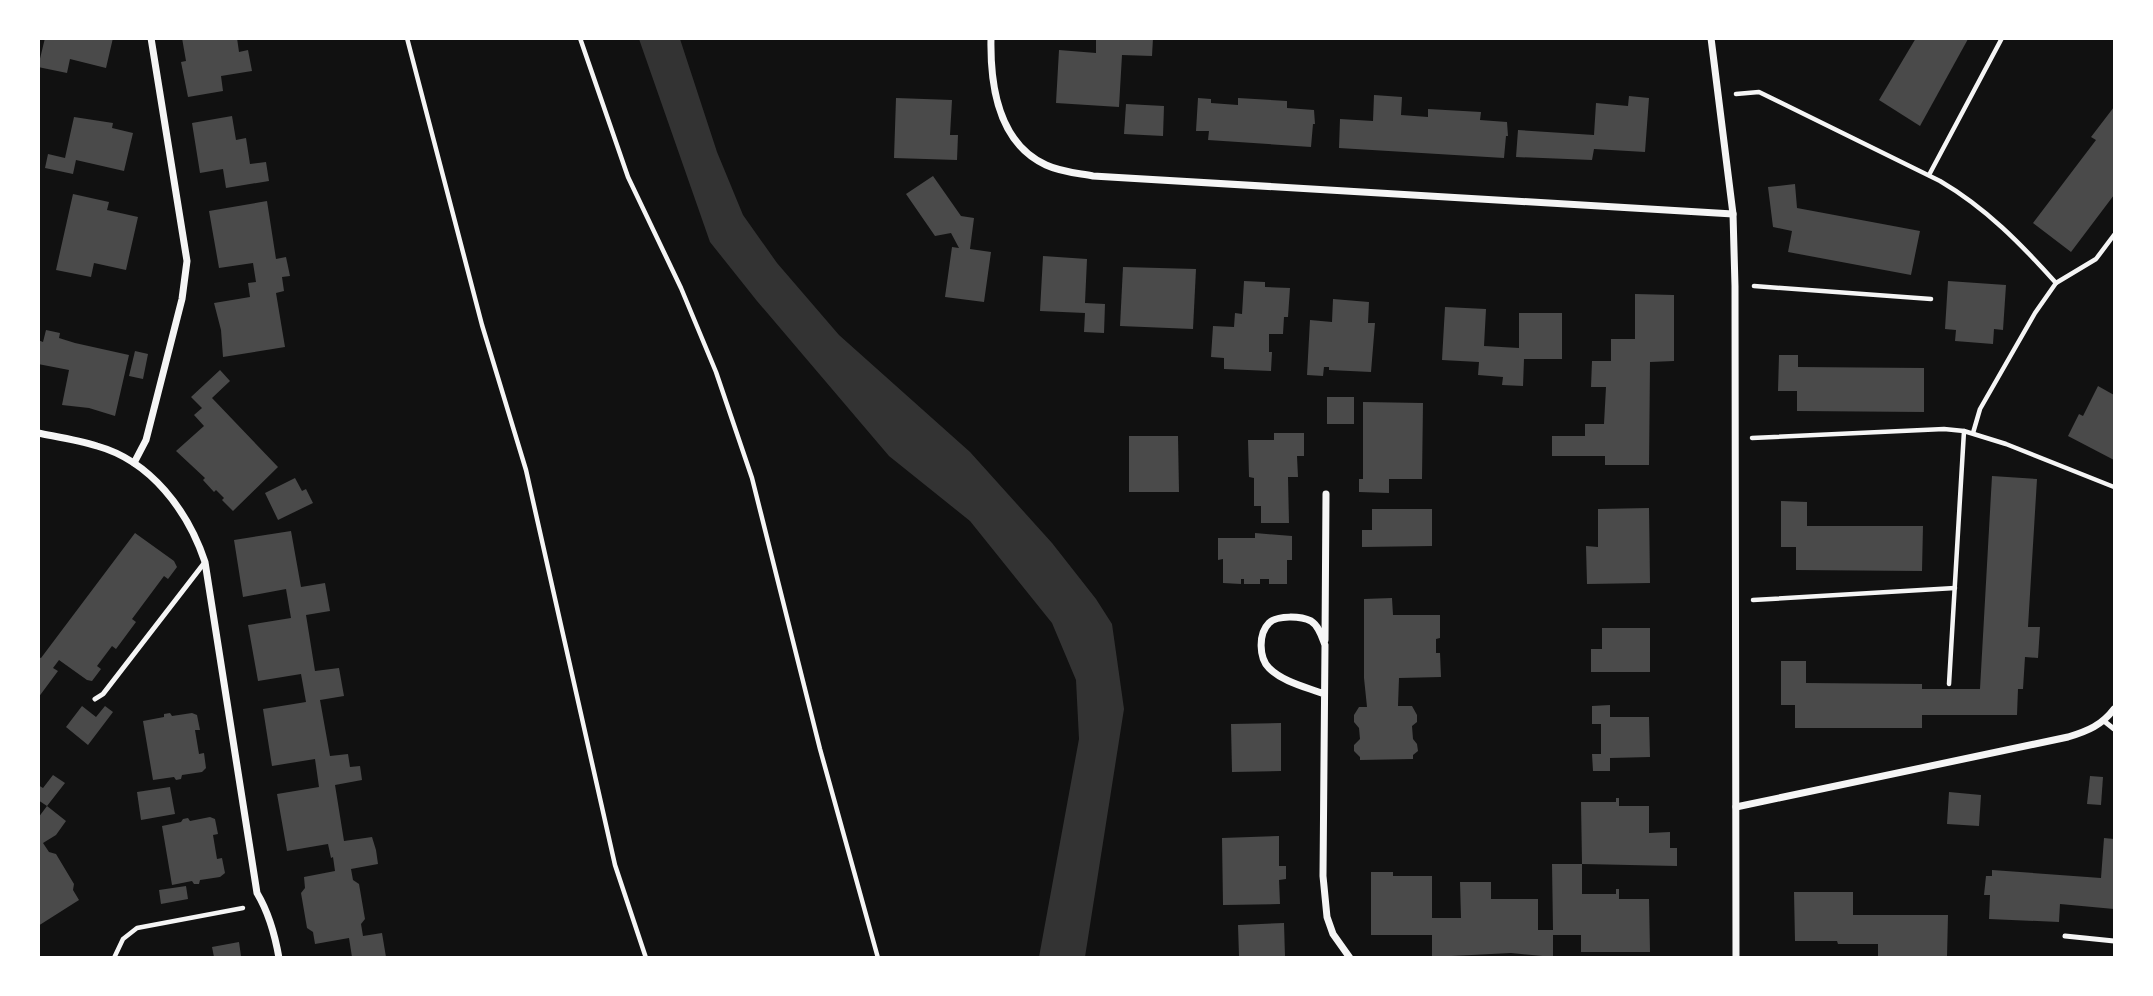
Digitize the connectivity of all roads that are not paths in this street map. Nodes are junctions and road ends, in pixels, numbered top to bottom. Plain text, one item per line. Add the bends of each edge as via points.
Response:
1 (150, 38) edge
2 (991, 38) edge
3 (1711, 38) edge
4 (1733, 214) junction
5 (38, 433) edge
6 (134, 463) junction
7 (1326, 494) dead end
8 (205, 562) junction
9 (1325, 645) junction
10 (1324, 694) junction
11 (95, 699) dead end
12 (2115, 709) edge
13 (2104, 721) junction
14 (2115, 729) edge
15 (1736, 807) junction
16 (2065, 936) dead end
17 (2115, 941) edge
18 (279, 957) edge
19 (1350, 957) edge
20 (1736, 957) edge

1 - 6 street via 187,261 182,299 146,440
2 - 4 street via 996,94 1009,132 1031,157 1062,170 1093,176
3 - 4 street
4 - 15 street
5 - 6 street via 99,446
6 - 8 street via 176,504
7 - 9 street
8 - 11 lane
8 - 18 street via 257,893
9 - 10 street
9 - 10 street via 1312,622 1293,618 1269,622 1262,636 1262,656 1268,668
10 - 19 street via 1327,917
12 - 13 street
13 - 14 lane
13 - 15 street via 2068,737
15 - 20 street
16 - 17 lane

